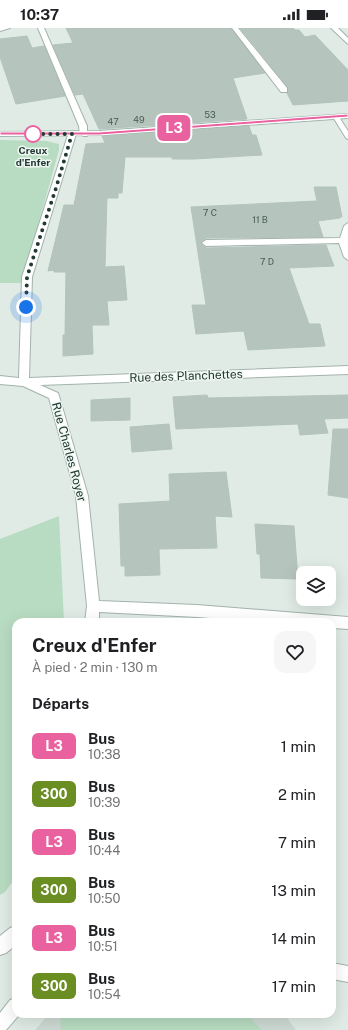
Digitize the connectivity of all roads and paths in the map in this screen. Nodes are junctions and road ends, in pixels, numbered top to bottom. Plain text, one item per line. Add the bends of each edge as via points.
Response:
1 (7, 28) edge
2 (41, 28) edge
3 (235, 28) edge
4 (334, 28) edge
5 (0, 29) edge
6 (348, 42) edge
7 (284, 90) dead end
8 (348, 116) edge
9 (336, 117) junction
10 (0, 134) edge
11 (72, 134) junction
12 (84, 134) junction
13 (348, 138) edge
14 (348, 226) edge
15 (345, 240) edge
16 (206, 243) dead end
17 (348, 257) edge
18 (348, 370) edge
19 (0, 380) edge
20 (24, 382) junction
21 (93, 606) junction
22 (92, 618) edge
23 (293, 618) edge
24 (336, 621) edge
25 (348, 622) edge
26 (12, 937) edge
27 (0, 947) edge
28 (336, 972) edge
29 (348, 974) edge
30 (12, 1011) edge
31 (0, 1025) edge

1 - 5 street
2 - 12 street via 83,126
3 - 7 street
4 - 6 street
8 - 9 street
9 - 12 street
9 - 13 lane
10 - 11 street
11 - 12 street
11 - 20 street via 27,277
14 - 15 street
15 - 16 street
15 - 17 street
18 - 20 street, Rue des Planchettes
19 - 20 street
20 - 21 street, Rue Charles Royer via 54,396 82,496
21 - 22 street, Rue Charles Royer
21 - 23 street
24 - 25 street
26 - 27 street
28 - 29 street
30 - 31 lane

